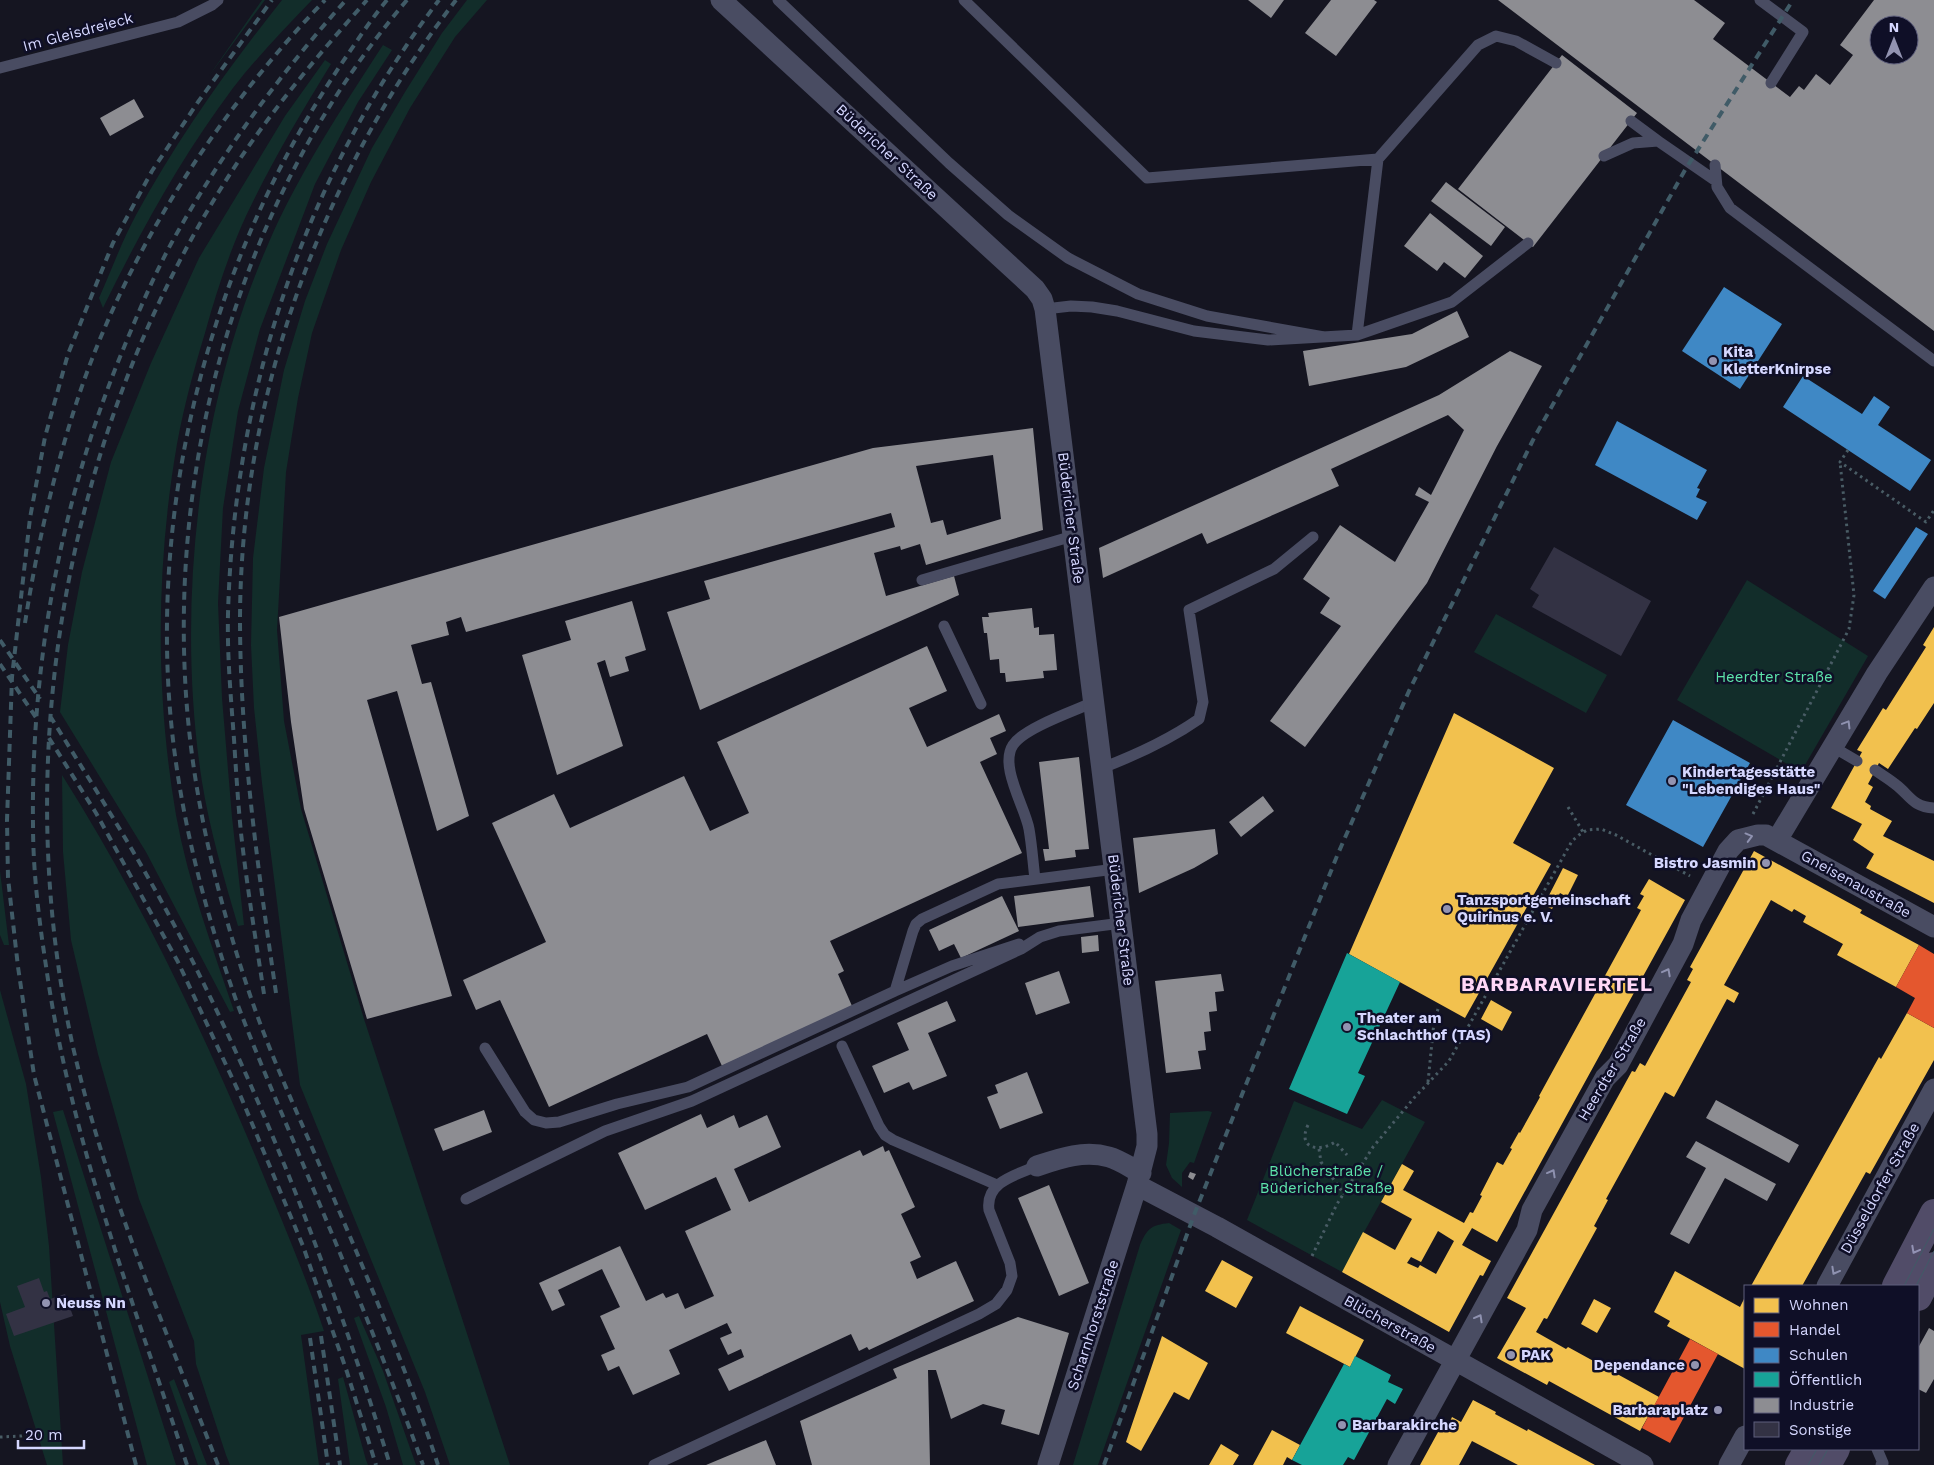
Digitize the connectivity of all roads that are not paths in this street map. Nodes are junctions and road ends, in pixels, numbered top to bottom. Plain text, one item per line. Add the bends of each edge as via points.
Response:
1 (218, 0) edge
2 (721, 0) edge
3 (778, 0) edge
4 (964, 0) edge
5 (1760, 0) edge
6 (1556, 63) dead end
7 (0, 68) edge
8 (1771, 83) dead end
9 (1631, 121) dead end
10 (1658, 140) junction
11 (1604, 156) dead end
12 (1378, 159) junction
13 (1715, 165) dead end
14 (1716, 181) junction
15 (1528, 243) dead end
16 (1045, 309) junction
17 (1357, 334) junction
18 (1324, 337) junction
19 (1934, 361) edge
20 (1073, 536) junction
21 (1313, 537) dead end
22 (922, 580) dead end
23 (1934, 586) edge
24 (944, 626) dead end
25 (1094, 702) junction
26 (980, 704) dead end
27 (1833, 747) junction
28 (1857, 760) dead end
29 (1102, 768) junction
30 (1875, 770) dead end
31 (1934, 808) edge
32 (1777, 840) junction
33 (1115, 869) junction
34 (1035, 879) junction
35 (1122, 923) junction
36 (1934, 927) edge
37 (1040, 937) junction
38 (895, 991) junction
39 (842, 1046) dead end
40 (485, 1048) dead end
41 (1934, 1090) edge
42 (597, 1111) junction
43 (605, 1131) junction
44 (1037, 1166) joint
45 (1139, 1179) junction
46 (997, 1185) junction
47 (466, 1199) dead end
48 (1934, 1213) edge
49 (1934, 1266) edge
50 (1828, 1285) edge
51 (1897, 1285) edge
52 (1919, 1295) edge
53 (1455, 1360) junction
54 (1744, 1438) edge
55 (1807, 1450) edge
56 (1835, 1450) edge
57 (1877, 1450) edge
58 (1884, 1464) edge
59 (654, 1465) edge
60 (1048, 1465) edge
61 (1398, 1465) edge
62 (1643, 1465) edge
63 (1729, 1465) edge
64 (1799, 1465) edge
65 (1827, 1465) edge

1 - 7 lane, Im Gleisdreieck via 178,22
2 - 16 street, Büdericher Straße via 1035,289
3 - 18 lane via 949,163 1008,215 1068,258 1138,294 1207,316
4 - 12 lane via 1147,178
5 - 8 lane via 1804,32
6 - 12 lane via 1516,41 1496,36 1478,45
9 - 10 lane
10 - 11 lane via 1633,144
10 - 14 lane
12 - 17 lane
13 - 14 lane
14 - 19 lane via 1730,208
15 - 17 lane via 1452,302
16 - 18 lane via 1092,307 1194,331 1268,340
16 - 20 street, Büdericher Straße
17 - 18 lane
20 - 22 lane
20 - 25 street, Büdericher Straße
21 - 29 lane via 1274,569 1189,610 1203,702 1199,719 1182,732
27 -> 23 street
24 - 26 lane
25 - 29 street, Büdericher Straße
25 - 34 lane via 1026,732 1012,746 1008,764 1028,823
27 - 28 lane
27 - 32 street
29 - 33 street, Büdericher Straße
30 - 31 lane via 1897,784 1911,801
32 - 36 street, Gneisenaustraße
53 -> 32 street, Heerdter Straße via 1527,1230 1532,1210 1605,1078 1618,1065 1728,851 1738,840 1750,836 1766,835
33 - 34 lane
33 - 35 street, Büdericher Straße
34 - 38 lane via 998,884 922,918 916,924
35 - 37 lane via 1059,931
35 - 45 street, Büdericher Straße via 1146,1120 1146,1146
37 - 38 lane via 952,966
37 - 43 lane via 1021,949 692,1101
38 - 42 lane via 688,1087
39 - 46 lane via 886,1135
40 - 42 lane via 525,1112 534,1120 559,1122
41 -> 50 street, Düsseldorfer Straße
42 - 43 lane
43 - 47 lane
44 - 45 street via 1066,1156 1089,1154 1110,1158
44 - 46 lane
45 - 53 street, Blücherstraße
45 - 60 street, Scharnhorststraße
46 - 59 lane via 990,1192 989,1210 1012,1276 1007,1290 996,1304
48 -> 51 main road
49 - 52 main road
53 - 61 street, Heerdter Straße
53 - 62 street, Blücherstraße
54 - 63 street
55 - 64 main road
56 - 65 main road
57 - 58 lane

